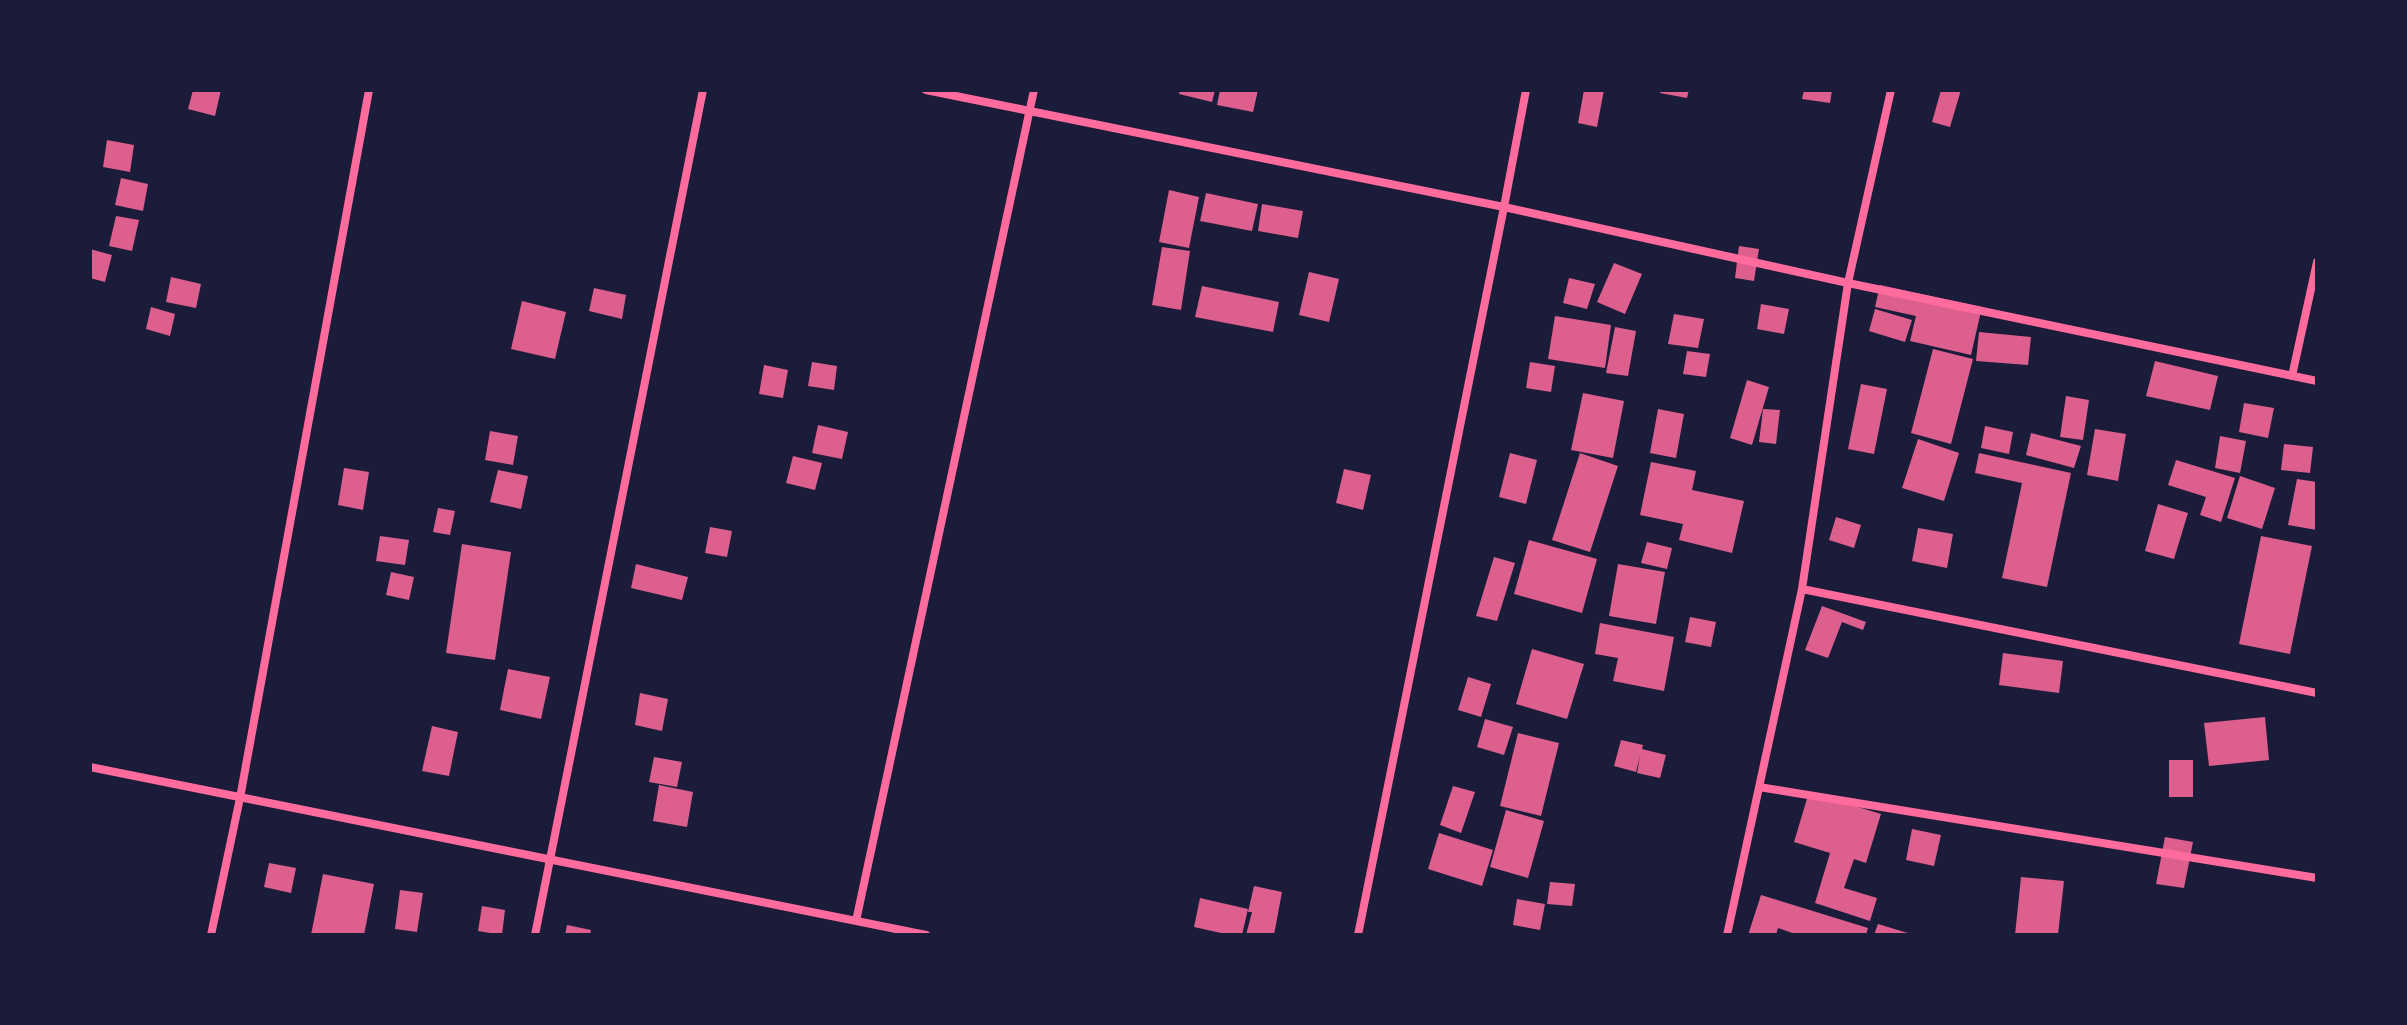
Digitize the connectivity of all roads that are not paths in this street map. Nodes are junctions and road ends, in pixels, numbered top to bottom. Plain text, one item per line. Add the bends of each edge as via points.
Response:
1 (369, 90) edge
2 (703, 90) edge
3 (926, 90) edge
4 (1034, 90) edge
5 (1526, 90) edge
6 (1891, 90) edge
7 (1030, 111) junction
8 (1504, 207) junction
9 (2317, 262) edge
10 (1848, 283) junction
11 (2292, 376) junction
12 (2317, 381) edge
13 (1802, 589) junction
14 (2317, 693) edge
15 (90, 767) edge
16 (1759, 787) junction
17 (240, 798) junction
18 (552, 859) junction
19 (2317, 878) edge
20 (856, 921) junction
21 (211, 935) edge
22 (535, 935) edge
23 (926, 935) edge
24 (1358, 935) edge
25 (1727, 935) edge

1 - 17 street
2 - 18 street
3 - 7 street
4 - 7 street
5 - 8 street
6 - 10 street
7 - 8 street
7 - 20 street
8 - 10 street
8 - 24 street
9 - 11 street
10 - 11 street
10 - 13 street
11 - 12 street
13 - 14 street
13 - 16 street
15 - 17 street
16 - 19 street
16 - 25 street
17 - 18 street
17 - 21 street
18 - 20 street
18 - 22 street
20 - 23 street

